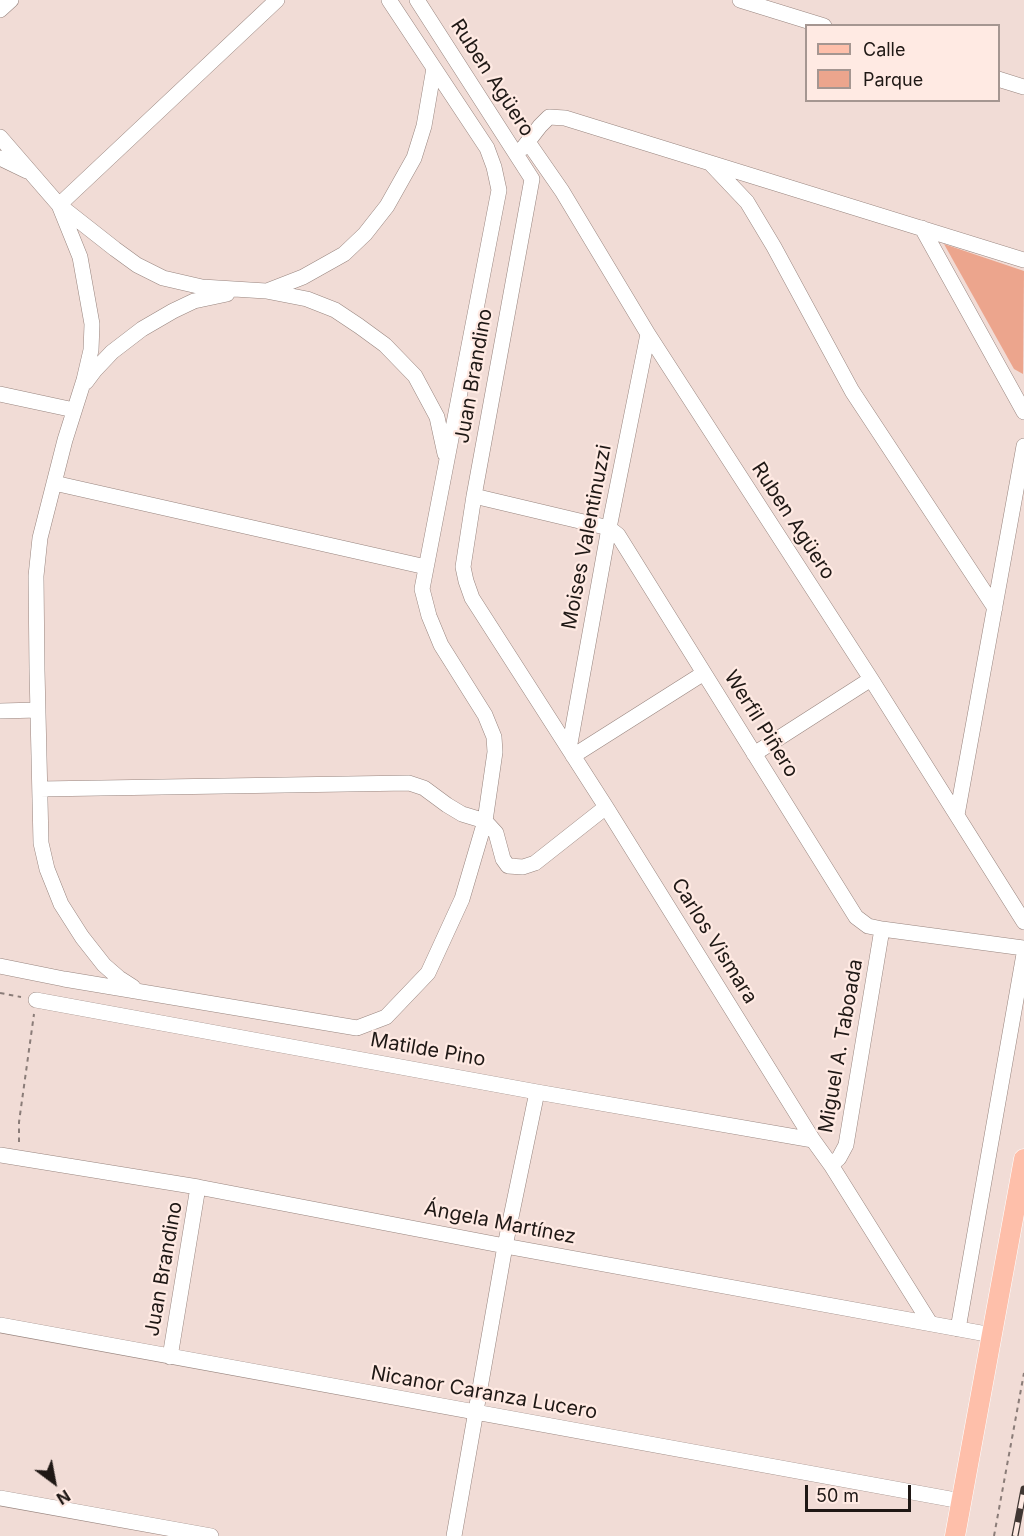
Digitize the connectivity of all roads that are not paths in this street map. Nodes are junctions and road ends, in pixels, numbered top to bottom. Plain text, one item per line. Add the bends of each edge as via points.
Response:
1 (11, 0) edge
2 (277, 0) edge
3 (389, 0) edge
4 (417, 0) edge
5 (740, 0) edge
6 (0, 10) edge
7 (818, 24) edge
8 (434, 68) junction
9 (1000, 79) edge
10 (1024, 87) edge
11 (0, 137) edge
12 (528, 142) junction
13 (4, 152) edge
14 (517, 157) junction
15 (711, 164) junction
16 (532, 179) joint
17 (59, 205) junction
18 (922, 228) junction
19 (1024, 260) edge
20 (245, 290) junction
21 (266, 291) junction
22 (648, 333) junction
23 (82, 386) junction
24 (0, 394) edge
25 (75, 410) junction
26 (1024, 412) edge
27 (1024, 446) edge
28 (446, 463) junction
29 (54, 483) junction
30 (474, 496) junction
31 (609, 528) junction
32 (426, 567) junction
33 (466, 581) joint
34 (995, 608) junction
35 (704, 673) junction
36 (871, 679) junction
37 (38, 710) junction
38 (0, 711) edge
39 (571, 753) junction
40 (754, 754) junction
41 (40, 789) junction
42 (606, 807) junction
43 (957, 815) junction
44 (485, 821) junction
45 (1024, 922) edge
46 (882, 929) junction
47 (1024, 948) edge
48 (1024, 954) edge
49 (0, 966) edge
50 (141, 992) junction
51 (36, 1000) road end
52 (537, 1092) junction
53 (813, 1140) junction
54 (0, 1155) edge
55 (1024, 1160) edge
56 (831, 1165) junction
57 (198, 1187) junction
58 (505, 1246) junction
59 (930, 1323) junction
60 (0, 1325) edge
61 (958, 1329) junction
62 (992, 1335) junction
63 (170, 1357) junction
64 (476, 1413) junction
65 (0, 1498) edge
66 (961, 1501) junction
67 (211, 1536) edge
68 (454, 1536) edge
69 (955, 1536) edge

1 - 6 street
2 - 17 street
3 - 8 street
4 - 14 street, Ruben Agüero
5 - 7 street
8 - 21 street via 414,158 387,206 344,254 303,277
8 - 28 street via 487,148 499,190
9 - 10 street
11 - 13 street
12 - 14 street
12 - 15 street via 549,117 566,118
12 - 22 street, Ruben Agüero
13 - 17 street via 32,173
14 - 16 street, Ruben Agüero
15 - 18 street
15 - 34 street via 747,202 852,391
16 - 30 street, Juan Brandino
17 - 20 street via 137,265 163,278 202,287
17 - 23 street via 80,257 92,324 91,350
18 - 19 street
18 - 26 street
20 - 21 street
20 - 23 street via 172,311 112,352
21 - 28 street via 307,299 335,310 385,345 416,376 437,417
22 - 31 street, Moises Valentinuzzi
22 - 36 street, Ruben Agüero
23 - 25 street
24 - 25 street
25 - 29 street
27 - 34 street
28 - 32 street
29 - 32 street
29 - 37 street via 40,538 36,576
30 - 31 street
30 - 33 street, Juan Brandino via 463,567
31 - 35 street, Werfil Piñero via 618,535
31 - 39 street, Moises Valentinuzzi
32 - 44 street via 422,590 429,616 441,645 494,737
33 - 39 street, Carlos Vismara via 472,598
34 - 43 street
35 - 39 street
35 - 40 street, Werfil Piñero
36 - 40 street
36 - 43 street, Ruben Agüero
37 - 38 street
37 - 41 street
39 - 42 street, Carlos Vismara
40 - 46 street, Werfil Piñero via 856,916 868,926
41 - 44 street via 409,783 424,788 462,814
41 - 50 street via 41,843 61,904 104,965
42 - 44 street via 535,863 523,867 508,866 496,833
42 - 53 street, Carlos Vismara
43 - 45 street, Ruben Agüero
44 - 50 street via 462,899 428,973 386,1017 357,1028
46 - 47 street, Werfil Piñero
46 - 56 street, Miguel A. Taboada via 846,1145
48 - 61 street
49 - 50 street
51 - 52 street, Matilde Pino
52 - 53 street, Matilde Pino
52 - 58 street
53 - 56 street, Carlos Vismara
54 - 57 street, Ángela Martínez
55 - 62 main road
56 - 59 street, Carlos Vismara
57 - 58 street, Ángela Martínez
57 - 63 street, Juan Brandino
58 - 59 street, Ángela Martínez
58 - 64 street
59 - 61 street, Ángela Martínez
60 - 63 street, Nicanor Caranza Lucero
61 - 62 street, Ángela Martínez
62 - 66 main road
63 - 64 street, Nicanor Caranza Lucero
64 - 66 street, Nicanor Caranza Lucero
64 - 68 street
65 - 67 street
66 - 69 main road

